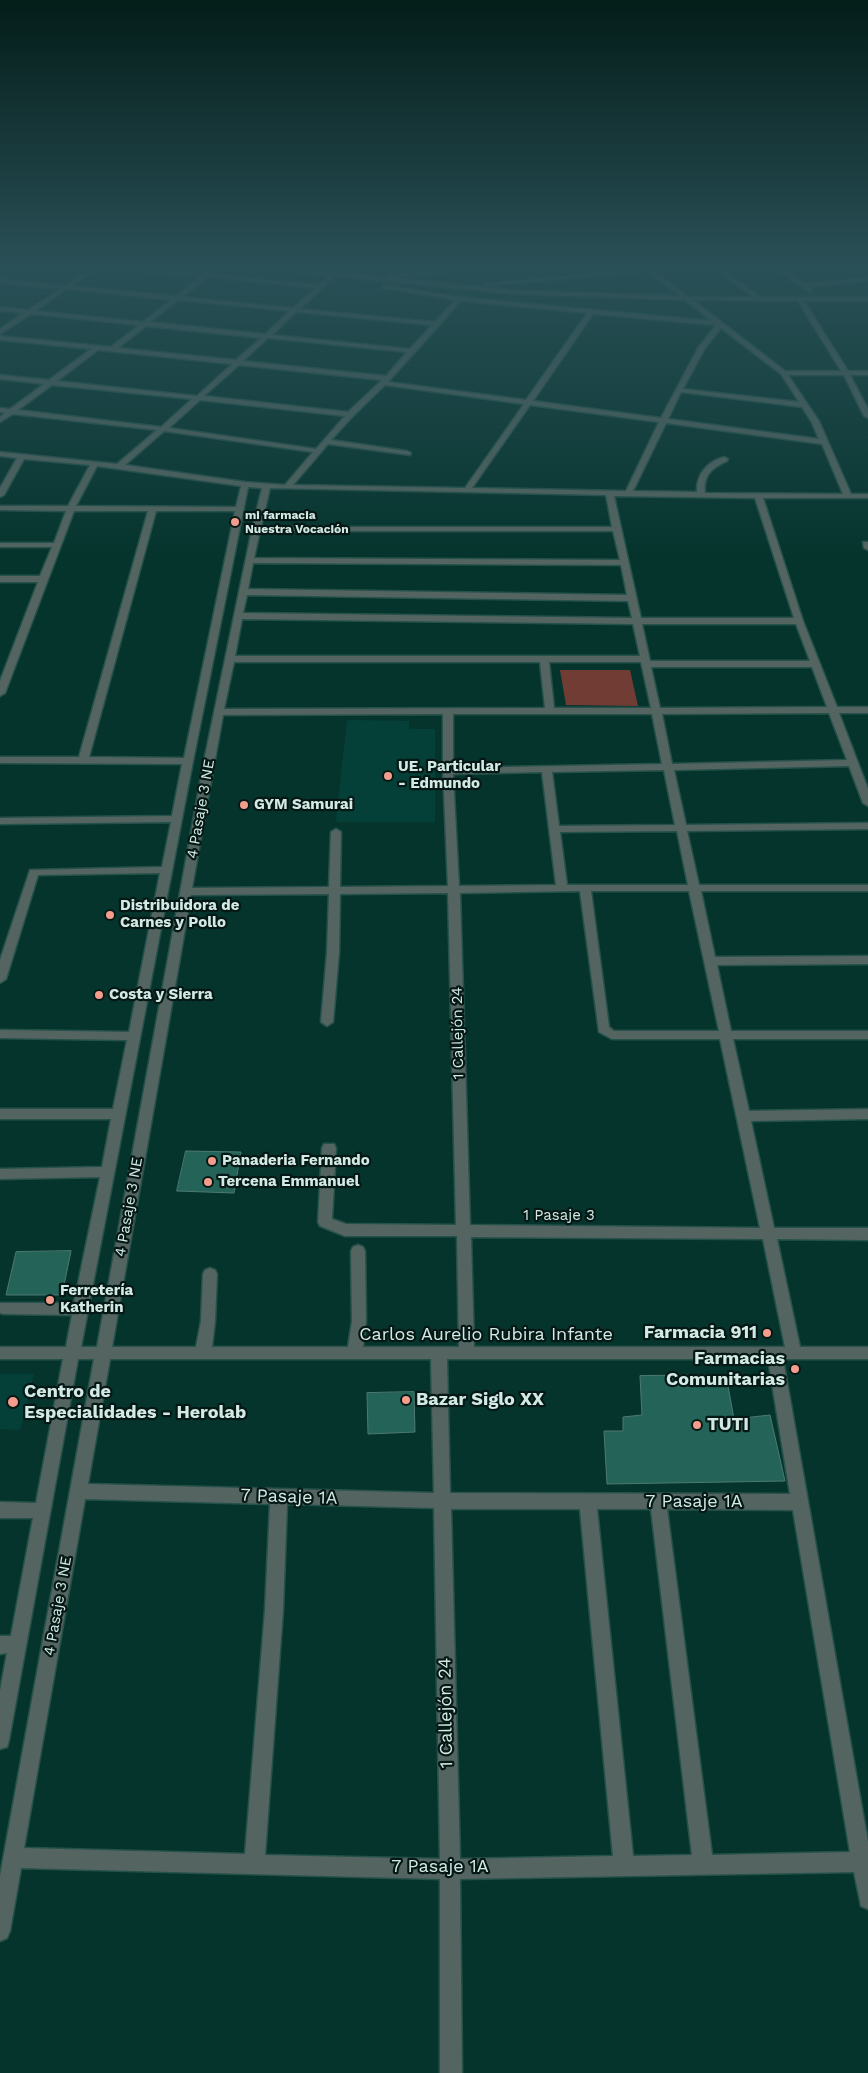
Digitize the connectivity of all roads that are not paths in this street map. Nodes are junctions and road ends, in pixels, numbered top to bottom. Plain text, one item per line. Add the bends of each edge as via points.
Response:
1 (78, 362) edge
2 (238, 362) joint
3 (402, 362) edge
4 (556, 362) edge
5 (694, 362) edge
6 (769, 362) edge
7 (839, 362) edge
8 (783, 373) junction
9 (846, 373) junction
10 (868, 373) edge
11 (0, 377) edge
12 (385, 380) junction
13 (51, 382) junction
14 (678, 390) junction
15 (197, 396) junction
16 (527, 402) junction
17 (804, 405) junction
18 (0, 410) edge
19 (11, 412) junction
20 (350, 414) junction
21 (868, 416) edge
22 (0, 420) edge
23 (662, 420) junction
24 (164, 429) junction
25 (326, 442) junction
26 (824, 442) junction
27 (318, 450) junction
28 (407, 453) dead end
29 (0, 454) edge
30 (20, 456) junction
31 (724, 459) dead end
32 (94, 464) junction
33 (119, 466) junction
34 (245, 484) junction
35 (267, 485) junction
36 (288, 486) junction
37 (468, 489) junction
38 (609, 492) junction
39 (629, 492) junction
40 (701, 494) junction
41 (0, 495) edge
42 (758, 496) junction
43 (848, 496) junction
44 (868, 496) edge
45 (0, 508) edge
46 (71, 508) junction
47 (239, 509) junction
48 (152, 510) junction
49 (617, 528) junction
50 (256, 529) junction
51 (0, 545) edge
52 (57, 545) junction
53 (250, 560) junction
54 (624, 563) junction
55 (0, 579) edge
56 (44, 579) junction
57 (243, 592) junction
58 (632, 598) junction
59 (239, 616) junction
60 (636, 621) junction
61 (798, 621) junction
62 (230, 659) junction
63 (544, 659) junction
64 (645, 661) junction
65 (815, 664) junction
66 (0, 693) edge
67 (656, 710) junction
68 (832, 710) junction
69 (868, 710) edge
70 (219, 712) junction
71 (448, 712) junction
72 (550, 712) junction
73 (0, 760) edge
74 (83, 761) junction
75 (188, 761) junction
76 (853, 763) junction
77 (668, 767) junction
78 (547, 769) junction
79 (448, 771) junction
80 (868, 803) edge
81 (177, 819) junction
82 (0, 821) edge
83 (868, 826) edge
84 (681, 828) junction
85 (554, 829) junction
86 (336, 832) dead end
87 (166, 870) junction
88 (562, 888) junction
89 (586, 888) junction
90 (694, 888) junction
91 (868, 888) edge
92 (454, 889) junction
93 (334, 890) junction
94 (185, 892) junction
95 (868, 960) edge
96 (710, 961) junction
97 (0, 979) edge
98 (327, 1022) dead end
99 (0, 1034) edge
100 (868, 1035) edge
101 (134, 1036) junction
102 (726, 1036) junction
103 (0, 1114) edge
104 (120, 1114) junction
105 (868, 1114) edge
106 (743, 1116) junction
107 (329, 1148) dead end
108 (108, 1172) junction
109 (0, 1174) edge
110 (463, 1231) junction
111 (768, 1233) junction
112 (868, 1234) edge
113 (358, 1251) dead end
114 (210, 1274) dead end
115 (3, 1308) dead end
116 (81, 1309) junction
117 (774, 1352) junction
118 (794, 1352) junction
119 (0, 1353) edge
120 (72, 1353) junction
121 (103, 1353) junction
122 (203, 1353) junction
123 (868, 1353) edge
124 (354, 1354) junction
125 (439, 1354) junction
126 (467, 1354) junction
127 (79, 1491) junction
128 (279, 1496) junction
129 (441, 1501) junction
130 (658, 1501) junction
131 (800, 1502) junction
132 (588, 1503) junction
133 (0, 1510) edge
134 (42, 1512) junction
135 (9, 1645) edge
136 (0, 1740) edge
137 (13, 1858) junction
138 (864, 1862) edge
139 (254, 1864) junction
140 (624, 1865) junction
141 (704, 1865) junction
142 (450, 1869) junction
143 (868, 1899) edge
144 (0, 1931) edge
145 (451, 2073) edge

1 - 13 street
2 - 12 street
2 - 15 street
3 - 12 street
4 - 16 street
5 - 14 street
6 - 8 street
7 - 9 street
8 - 9 street
8 - 17 street
9 - 10 street
9 - 21 street
11 - 13 street
12 - 16 street
12 - 20 street
13 - 15 street
13 - 19 street
14 - 17 street
14 - 23 street
15 - 20 street
15 - 24 street
16 - 23 street
16 - 37 street
17 - 26 street
18 - 19 street
19 - 22 street
19 - 24 street
20 - 25 street
23 - 26 street
23 - 39 street
24 - 27 street
24 - 33 street
25 - 27 street
25 - 28 street
26 - 43 street
27 - 36 street
29 - 30 street
30 - 32 street
30 - 41 street
31 - 40 street via 702,475
32 - 33 street
32 - 46 street
33 - 34 street
34 - 35 street
34 - 47 street, 4 Pasaje 3 NE
35 - 36 street
35 - 50 street, 4 Pasaje 3 NE
36 - 37 street
37 - 38 street
38 - 39 street
38 - 49 street
39 - 40 street
40 - 42 street
42 - 43 street
42 - 61 street
43 - 44 street
45 - 46 street
46 - 48 street
46 - 52 street
47 - 48 street
47 - 75 street, 4 Pasaje 3 NE
48 - 74 street
49 - 50 street
49 - 54 street
50 - 53 street, 4 Pasaje 3 NE
51 - 52 street
52 - 56 street
53 - 54 street
53 - 57 street, 4 Pasaje 3 NE
54 - 58 street
55 - 56 street
56 - 66 street
57 - 58 street
57 - 59 street, 4 Pasaje 3 NE
58 - 60 street
59 - 60 street
59 - 62 street, 4 Pasaje 3 NE
60 - 61 street
60 - 64 street
61 - 65 street
62 - 63 street
62 - 70 street, 4 Pasaje 3 NE
63 - 64 street
63 - 72 street
64 - 65 street
64 - 67 street
65 - 68 street
67 - 68 street
67 - 72 street
67 - 77 street
68 - 69 street
68 - 76 street
70 - 71 street
70 - 94 street, 4 Pasaje 3 NE
71 - 72 street
71 - 79 street, 1 Callejón 24
73 - 74 street
74 - 75 street
75 - 81 street, 4 Pasaje 3 NE
76 - 77 street
76 - 80 street
77 - 78 street
77 - 84 street
78 - 79 street
78 - 85 street
79 - 92 street, 1 Callejón 24
81 - 82 street
81 - 87 street, 4 Pasaje 3 NE
83 - 84 street
84 - 85 street
84 - 90 street
85 - 88 street
86 - 93 street
87 - 97 street via 34,872
87 - 101 street, 4 Pasaje 3 NE
88 - 89 street
88 - 92 street
89 - 90 street
89 - 102 street via 603,1029 612,1035
90 - 91 street
90 - 96 street
92 - 93 street
92 - 110 street, 1 Callejón 24
93 - 94 street
93 - 98 street
94 - 121 street, 4 Pasaje 3 NE
95 - 96 street
96 - 102 street
99 - 101 street
100 - 102 street
101 - 104 street, 4 Pasaje 3 NE
102 - 106 street
103 - 104 street
104 - 108 street, 4 Pasaje 3 NE
105 - 106 street
106 - 111 street
107 - 110 street, 1 Pasaje 3 via 325,1222 345,1230
108 - 109 street
108 - 116 street, 4 Pasaje 3 NE
110 - 111 street, 1 Pasaje 3
110 - 126 street, 1 Callejón 24
111 - 112 street, 1 Pasaje 3
111 - 118 street
113 - 124 street via 359,1322
114 - 122 street
115 - 116 street
116 - 120 street, 4 Pasaje 3 NE
117 - 118 street, Carlos Aurelio Rubira Infante
117 - 126 street, Carlos Aurelio Rubira Infante
117 - 131 street
118 - 123 street, Carlos Aurelio Rubira Infante
119 - 120 street
120 - 121 street, Carlos Aurelio Rubira Infante
120 - 134 street, 4 Pasaje 3 NE
121 - 122 street, Carlos Aurelio Rubira Infante
121 - 127 street, 4 Pasaje 3 NE
122 - 124 street, Carlos Aurelio Rubira Infante
124 - 125 street, Carlos Aurelio Rubira Infante
125 - 126 street, Carlos Aurelio Rubira Infante
125 - 129 street, 1 Callejón 24
127 - 128 street, 7 Pasaje 1A
127 - 137 street, 4 Pasaje 3 NE
128 - 129 street, 7 Pasaje 1A
128 - 139 street via 274,1620
129 - 132 street, 7 Pasaje 1A
129 - 142 street, 1 Callejón 24
130 - 131 street, 7 Pasaje 1A
130 - 132 street, 7 Pasaje 1A
130 - 141 street
131 - 138 street
132 - 140 street
133 - 134 street
134 - 135 street, 4 Pasaje 3 NE
135 - 136 street, 4 Pasaje 3 NE
137 - 139 street, 7 Pasaje 1A
137 - 144 street, 4 Pasaje 3 NE
138 - 141 street, 7 Pasaje 1A
138 - 143 street
139 - 142 street, 7 Pasaje 1A
140 - 141 street, 7 Pasaje 1A
140 - 142 street, 7 Pasaje 1A
142 - 145 street, 1 Callejón 24

